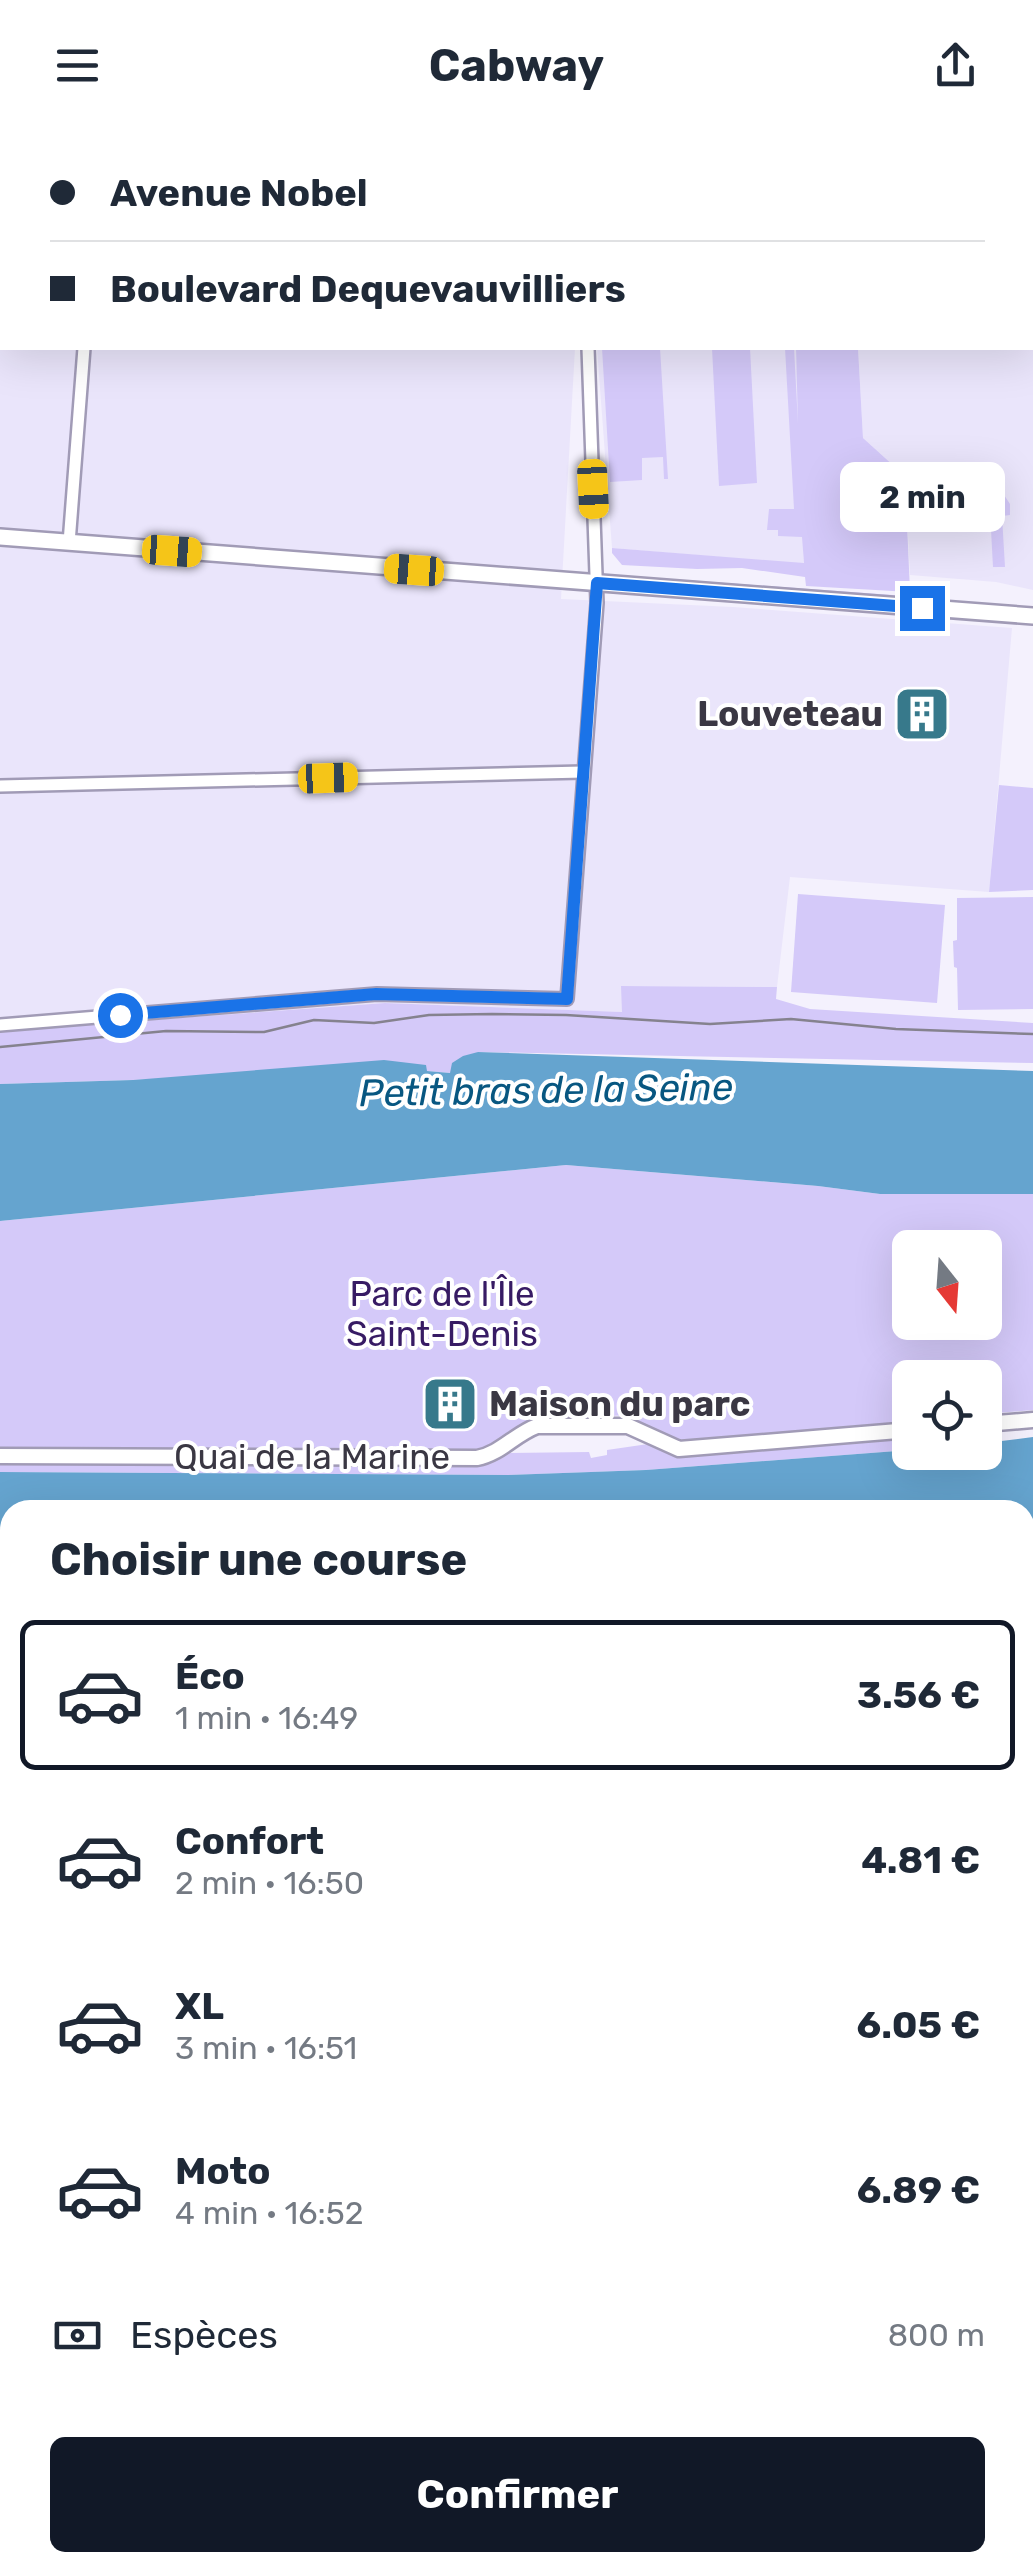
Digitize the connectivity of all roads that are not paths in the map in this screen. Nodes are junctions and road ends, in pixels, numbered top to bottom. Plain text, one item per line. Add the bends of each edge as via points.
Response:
1 (84, 350) edge
2 (588, 350) edge
3 (0, 537) edge
4 (69, 543) junction
5 (597, 583) junction
6 (1033, 616) edge
7 (583, 772) junction
8 (0, 786) edge
9 (0, 1024) edge
10 (1033, 1420) edge
11 (1002, 1423) edge
12 (892, 1431) edge
13 (0, 1456) edge

1 - 4 street
2 - 5 street
3 - 4 main road
4 - 5 main road
5 - 6 main road
5 - 7 street
7 - 8 street
7 - 9 street via 567,999 376,994
10 - 11 street
12 - 13 street, Quai de la Marine via 679,1449 618,1424 537,1426 476,1458

